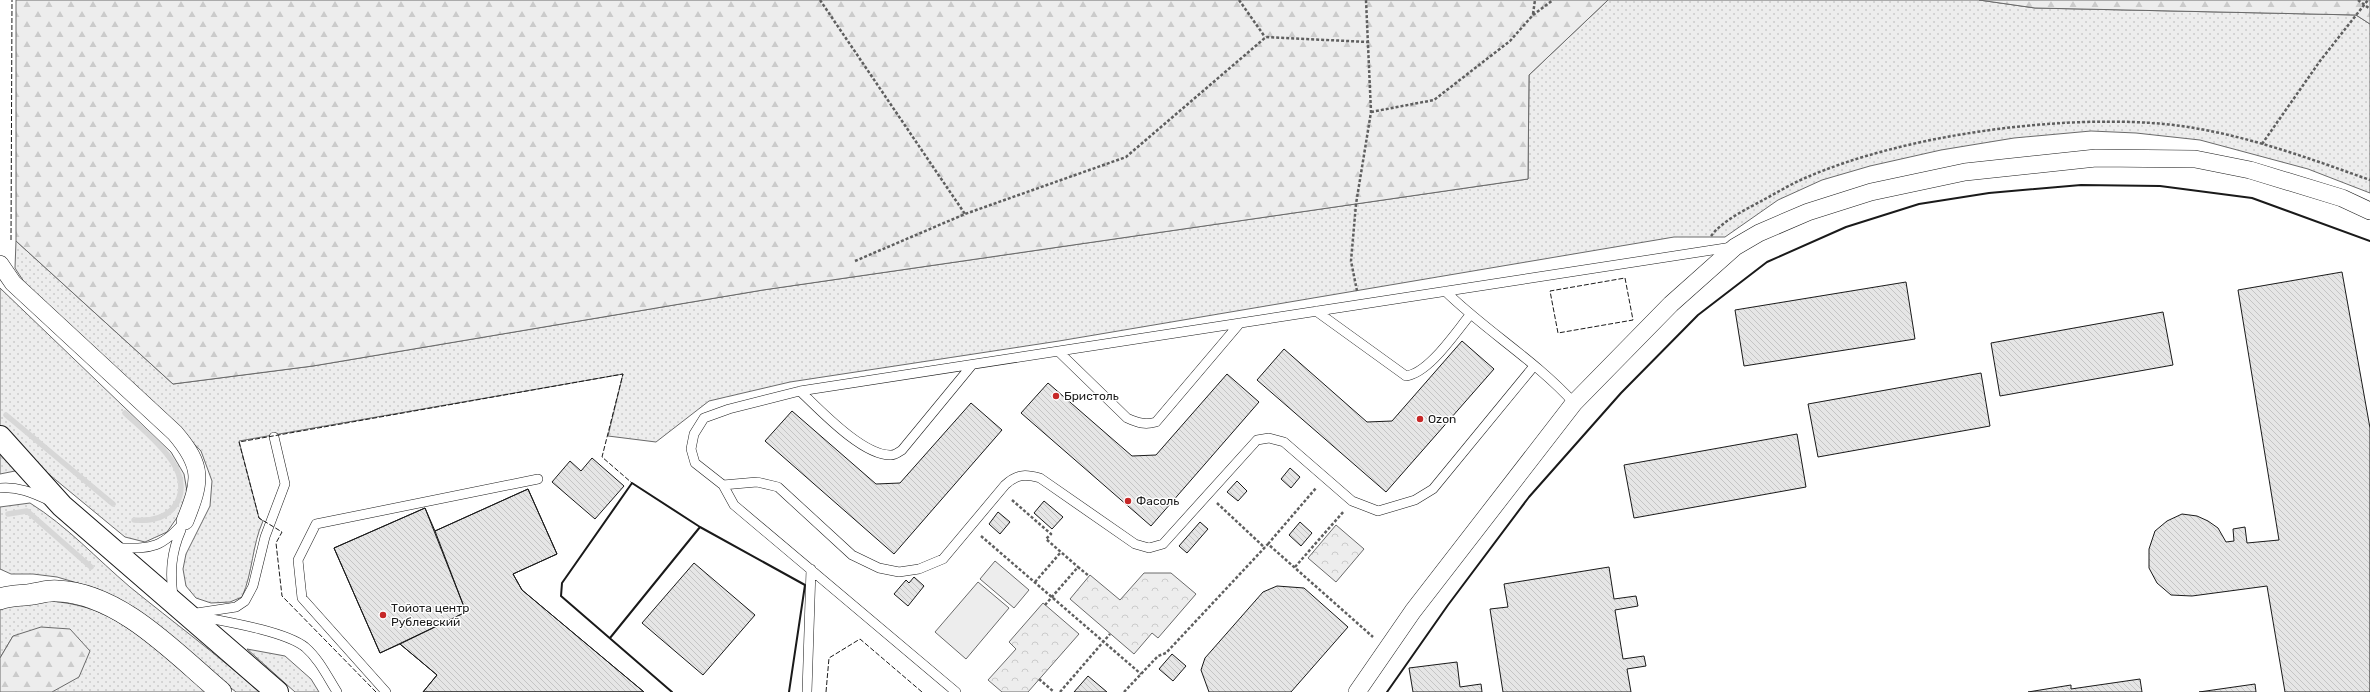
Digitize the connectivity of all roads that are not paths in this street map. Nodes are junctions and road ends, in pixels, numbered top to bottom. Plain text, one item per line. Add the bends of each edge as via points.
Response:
1 (2370, 211) edge
2 (1735, 247) junction
3 (0, 264) edge
4 (1445, 292) junction
5 (1316, 310) junction
6 (1470, 315) junction
7 (1240, 323) junction
8 (1059, 352) junction
9 (972, 365) junction
10 (1534, 366) junction
11 (800, 391) junction
12 (1574, 403) junction
13 (0, 437) edge
14 (274, 437) dead end
15 (538, 479) dead end
16 (723, 485) junction
17 (0, 488) edge
18 (62, 506) junction
19 (185, 521) junction
20 (111, 548) junction
21 (811, 569) junction
22 (0, 589) edge
23 (31, 594) junction
24 (0, 599) edge
25 (180, 608) junction
26 (221, 692) edge
27 (277, 692) edge
28 (337, 692) edge
29 (386, 692) edge
30 (807, 692) edge
31 (956, 692) edge
32 (1357, 692) edge

1 - 2 street via 2342,198 2266,175 2195,159 2096,158 1965,172 1871,192 1808,212 1759,233
2 - 4 lane
2 - 12 street via 1671,304
3 - 19 street via 13,283 175,433 190,451 197,468 198,483
4 - 5 lane
4 - 6 lane
5 - 6 lane via 1406,376 1414,375 1426,367
5 - 7 lane
6 - 10 lane
7 - 8 lane
7 - 8 lane via 1156,422 1148,424 1128,418
8 - 9 lane
9 - 11 lane
9 - 11 lane via 902,450 892,455 873,451 854,439
10 - 12 lane
10 - 16 lane via 1433,489 1415,500 1378,511 1352,501 1284,442 1269,438 1257,440 1163,544 1149,548 1135,544 1040,478 1025,474 1012,478 943,559 919,569 899,572 878,568 852,555 778,487 757,482
11 - 16 lane via 704,418 694,434 691,449 694,463
12 - 32 street via 1413,611
13 - 18 main road
14 - 25 lane via 285,484 265,537 253,586 245,601 236,607
15 - 29 lane via 316,524 298,560 302,598
16 - 21 lane via 734,505
17 - 18 lane via 9,487 31,492
18 - 20 main road
19 - 20 lane via 170,539 151,548
19 - 25 lane via 172,556 170,573
20 - 25 main road
21 - 30 lane
21 - 31 lane
22 - 23 lane
23 - 24 street via 10,595
23 - 26 street via 57,591 81,594 109,604 136,621
25 - 27 main road
25 - 28 lane via 286,638 304,646 319,662

